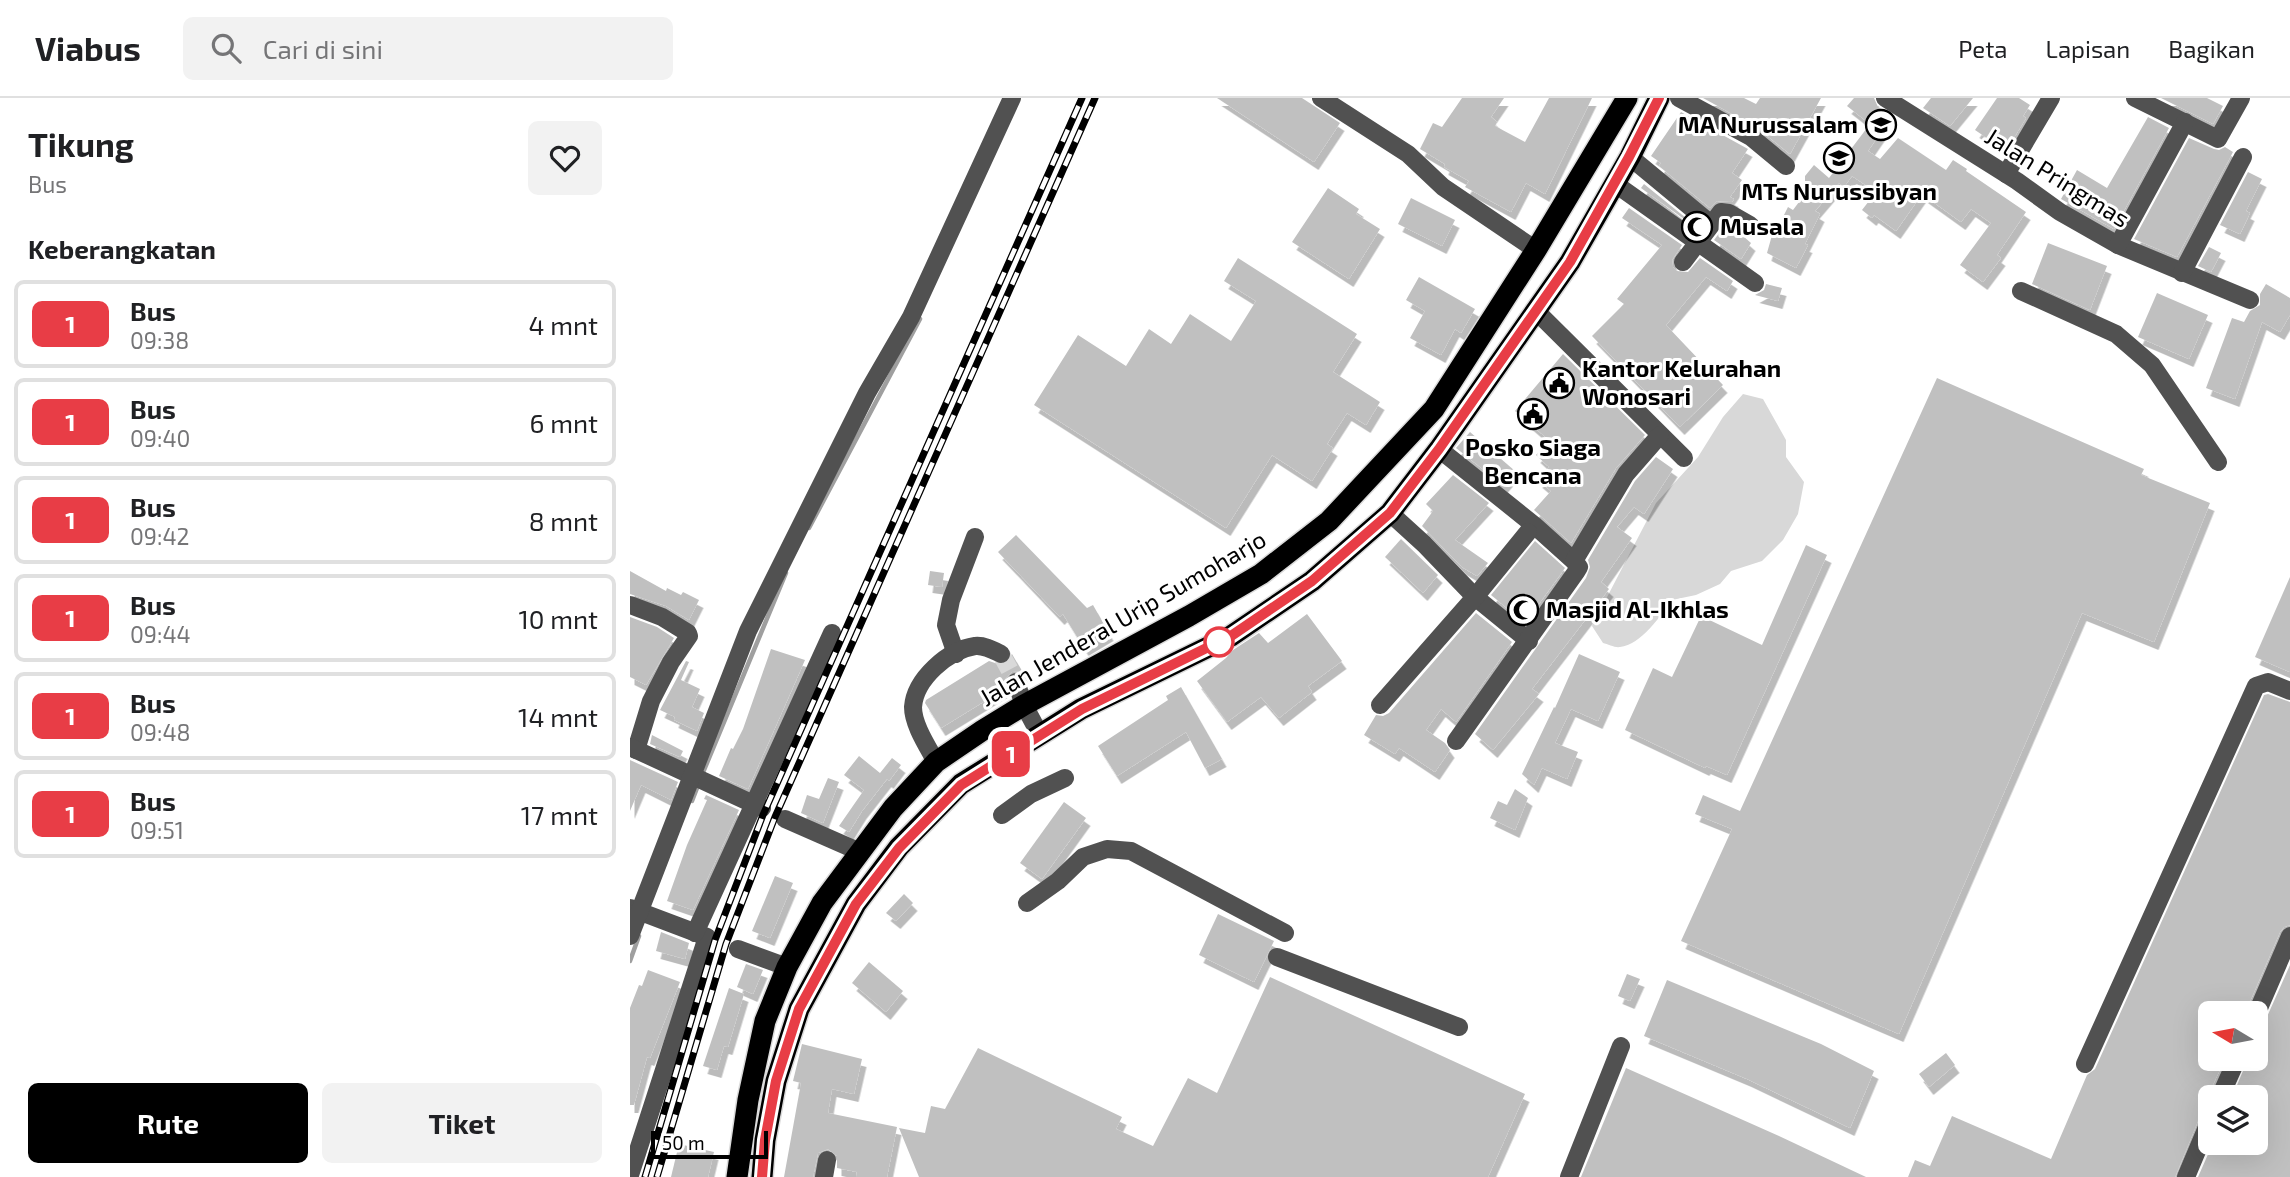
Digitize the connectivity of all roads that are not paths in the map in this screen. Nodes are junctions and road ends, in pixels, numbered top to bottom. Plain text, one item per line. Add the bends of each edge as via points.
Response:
1 (1012, 98) edge
2 (1321, 98) edge
3 (1627, 98) edge
4 (1659, 98) edge
5 (1679, 98) edge
6 (1885, 98) edge
7 (2051, 98) edge
8 (2135, 98) edge
9 (2241, 98) edge
10 (2185, 122) junction
11 (1629, 157) junction
12 (2243, 157) dead end
13 (1786, 166) dead end
14 (2006, 174) junction
15 (1614, 183) junction
16 (1711, 224) junction
17 (1750, 225) dead end
18 (1698, 242) junction
19 (2118, 245) junction
20 (1536, 250) junction
21 (1683, 262) dead end
22 (2182, 273) junction
23 (1755, 283) dead end
24 (2021, 291) dead end
25 (2250, 300) dead end
26 (1536, 312) junction
27 (1660, 435) junction
28 (1439, 449) junction
29 (1684, 458) dead end
30 (2218, 462) dead end
31 (1390, 513) junction
32 (1528, 532) dead end
33 (975, 537) dead end
34 (1574, 561) junction
35 (1475, 597) junction
36 (630, 605) edge
37 (832, 633) dead end
38 (1529, 641) junction
39 (956, 654) junction
40 (1001, 654) dead end
41 (1016, 682) tunnel mouth
42 (2290, 691) edge
43 (1024, 705) junction
44 (1380, 705) dead end
45 (1040, 736) junction
46 (1456, 741) dead end
47 (633, 748) edge
48 (936, 762) junction
49 (1065, 778) dead end
50 (699, 780) junction
51 (758, 805) junction
52 (1002, 815) dead end
53 (785, 819) dead end
54 (858, 851) junction
55 (1027, 903) dead end
56 (642, 913) edge
57 (695, 933) junction
58 (1285, 933) dead end
59 (630, 936) edge
60 (2290, 936) edge
61 (738, 949) dead end
62 (1277, 957) dead end
63 (787, 967) junction
64 (2262, 1001) edge
65 (1459, 1027) dead end
66 (1622, 1046) dead end
67 (2085, 1064) dead end
68 (2198, 1148) edge
69 (630, 1175) edge
70 (737, 1177) edge
71 (762, 1177) edge
72 (1569, 1177) edge
73 (2186, 1177) edge

1 - 50 street via 911,317 867,393 748,631
2 - 20 street via 1408,153 1443,187
3 - 20 highway, Jalan Jenderal Urip Sumoharjo
4 - 11 highway
5 - 13 street via 1751,137
6 - 14 street, Jalan Pringmas
7 - 14 street
8 - 10 street
9 - 10 street via 2220,138
10 - 19 street
11 - 15 highway
11 - 16 street
12 - 22 street
14 - 19 street, Jalan Pringmas
15 - 18 street
15 - 26 highway
16 - 17 street via 1723,211
16 - 18 street
18 - 21 street
18 - 23 street
19 - 22 street, Jalan Pringmas
20 - 43 highway, Jalan Jenderal Urip Sumoharjo via 1434,408 1329,521 1261,575
22 - 25 street, Jalan Pringmas
24 - 30 street via 2116,334 2152,365
26 - 27 street
26 - 28 highway
27 - 29 street
27 - 34 street via 1626,474
28 - 31 highway
28 - 34 street
31 - 35 street
31 - 45 highway via 1312,581 1231,636 1082,709
32 - 35 street
33 - 39 street via 946,625
34 - 38 street via 1579,567
35 - 38 street
35 - 44 street
36 - 47 street via 662,617 689,636 651,701
37 - 51 street
38 - 46 street
39 - 40 street via 976,646
39 - 48 street via 925,677 915,692 913,710
41 - 43 street
42 - 67 street via 2264,682 2251,695
43 - 45 street
43 - 48 highway, Jalan Jenderal Urip Sumoharjo
45 - 71 highway via 961,785 899,848 856,904 799,1009 776,1081
47 - 50 street
48 - 54 highway, Jalan Jenderal Urip Sumoharjo
49 - 52 street
50 - 51 street
50 - 56 street via 667,836
51 - 57 street
53 - 54 street
54 - 63 highway, Jalan Jenderal Urip Sumoharjo via 822,902
55 - 58 street via 1083,857 1107,849 1131,851
56 - 57 street
56 - 59 street
57 - 69 street via 706,937
60 - 64 street
61 - 63 street
62 - 65 street
63 - 70 highway, Jalan Jenderal Urip Sumoharjo via 765,1021
66 - 72 street
68 - 73 street

